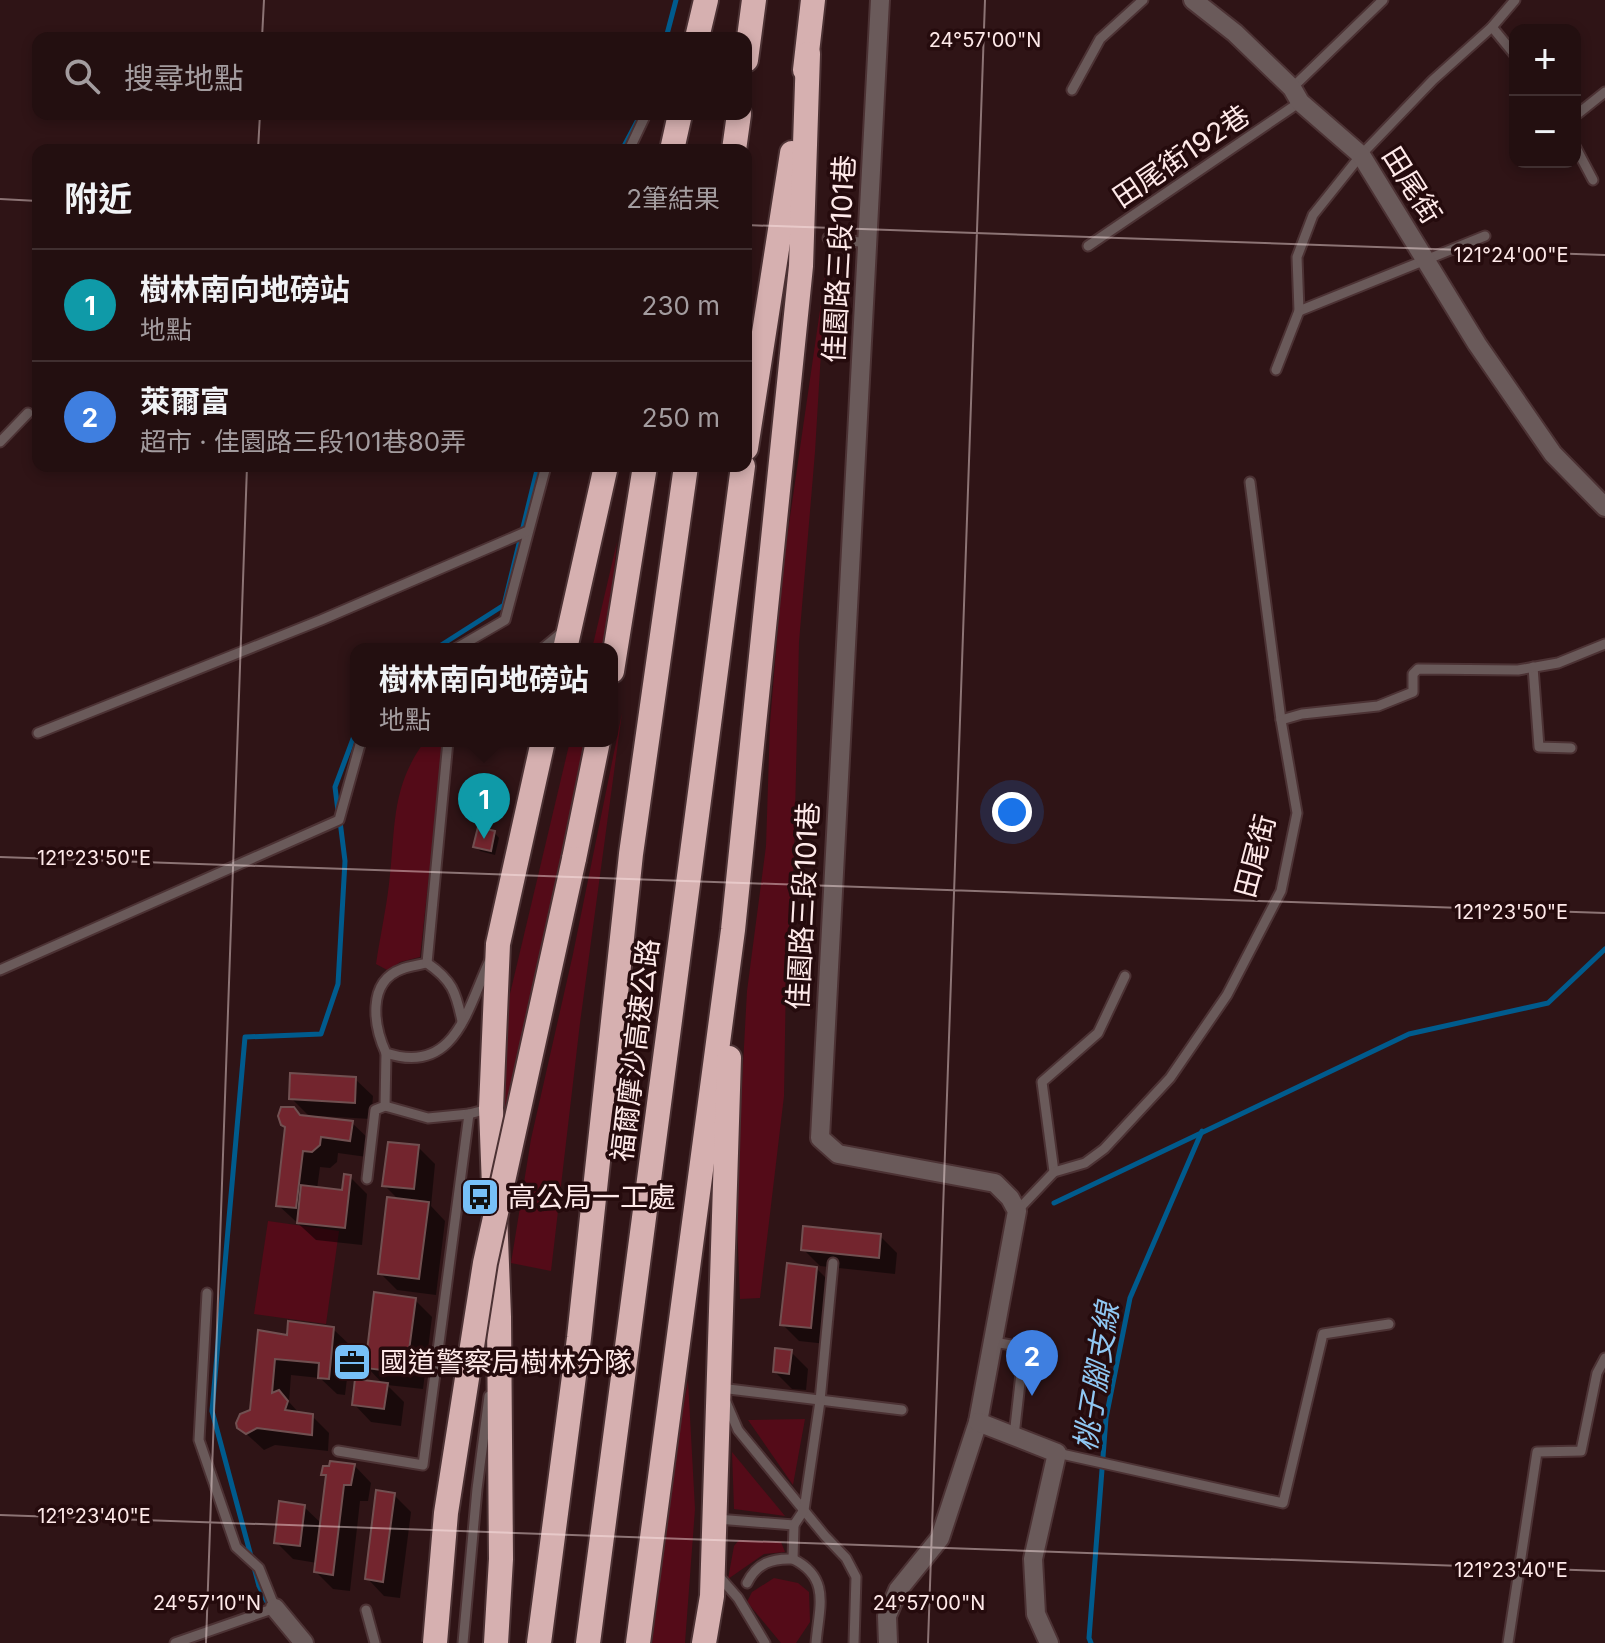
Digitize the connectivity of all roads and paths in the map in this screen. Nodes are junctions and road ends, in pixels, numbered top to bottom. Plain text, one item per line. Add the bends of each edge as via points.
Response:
1 (754, 0) edge
2 (813, 0) edge
3 (880, 0) edge
4 (1143, 0) edge
5 (1193, 0) edge
6 (1383, 0) edge
7 (1515, 0) edge
8 (704, 6) edge
9 (1492, 27) junction
10 (700, 32) edge
11 (750, 32) edge
12 (1509, 48) edge
13 (808, 54) junction
14 (1072, 90) dead end
15 (1605, 92) edge
16 (1296, 95) junction
17 (1581, 111) edge
18 (643, 120) edge
19 (679, 120) edge
20 (689, 120) edge
21 (738, 120) edge
22 (632, 144) edge
23 (673, 144) edge
24 (686, 144) edge
25 (735, 144) edge
26 (1361, 155) junction
27 (1581, 157) edge
28 (1593, 180) dead end
29 (1485, 236) dead end
30 (828, 238) dead end
31 (867, 243) junction
32 (1088, 246) dead end
33 (1425, 259) junction
34 (1299, 311) junction
35 (1276, 370) dead end
36 (752, 410) edge
37 (28, 413) dead end
38 (0, 442) edge
39 (544, 472) edge
40 (605, 472) edge
41 (644, 472) edge
42 (685, 472) edge
43 (742, 472) edge
44 (1250, 482) dead end
45 (1605, 507) edge
46 (528, 531) junction
47 (570, 625) junction
48 (465, 643) edge
49 (549, 643) edge
50 (566, 643) edge
51 (617, 643) edge
52 (1605, 644) edge
53 (1533, 667) junction
54 (1281, 720) junction
55 (38, 733) dead end
56 (359, 747) edge
57 (447, 747) edge
58 (540, 747) edge
59 (597, 747) edge
60 (1571, 748) dead end
61 (733, 930) junction
62 (498, 944) junction
63 (427, 963) junction
64 (0, 970) edge
65 (1125, 976) dead end
66 (462, 1021) junction
67 (386, 1053) junction
68 (385, 1106) junction
69 (480, 1111) junction
70 (1054, 1172) junction
71 (367, 1179) dead end
72 (1017, 1211) junction
73 (833, 1263) dead end
74 (207, 1293) dead end
75 (499, 1317) junction
76 (1389, 1324) dead end
77 (993, 1342) junction
78 (1605, 1358) edge
79 (720, 1388) junction
80 (820, 1401) junction
81 (902, 1410) dead end
82 (978, 1422) junction
83 (1014, 1436) junction
84 (338, 1451) dead end
85 (1057, 1453) junction
86 (804, 1510) junction
87 (715, 1519) junction
88 (794, 1525) junction
89 (793, 1559) junction
90 (713, 1569) junction
91 (747, 1583) dead end
92 (275, 1608) junction
93 (366, 1610) dead end
94 (638, 1638) edge
95 (175, 1643) edge
96 (304, 1643) edge
97 (375, 1643) edge
98 (435, 1643) edge
99 (463, 1643) edge
100 (496, 1643) edge
101 (539, 1643) edge
102 (588, 1643) edge
103 (704, 1643) edge
104 (765, 1643) edge
105 (816, 1643) edge
106 (854, 1643) edge
107 (888, 1643) edge
108 (1049, 1643) edge
109 (1508, 1643) edge

1 - 11 highway
2 - 13 highway
3 - 31 street, 佳園路三段101巷
4 - 14 lane via 1100,39
5 - 16 street, 田尾街 via 1235,33
6 - 16 lane, 田尾街192巷
7 - 9 lane
8 - 10 highway
9 - 12 lane
9 - 26 lane
13 - 36 highway
13 - 61 highway via 801,266
15 - 17 lane
16 - 26 street, 田尾街
16 - 32 lane, 田尾街192巷
18 - 22 lane
19 - 23 highway
20 - 24 highway
21 - 25 highway
26 - 33 street, 田尾街
26 - 34 lane via 1313,215 1297,257
27 - 28 lane
29 - 33 lane
30 - 31 lane
31 - 72 street, 佳園路三段101巷 via 820,1138 838,1154 995,1183
33 - 34 lane
33 - 45 street, 田尾街 via 1553,454
34 - 35 lane
37 - 38 lane
39 - 46 lane
40 - 47 highway
41 - 51 highway
42 - 101 highway, 福爾摩沙高速公路 via 631,854 579,1338
43 - 102 highway, 福爾摩沙高速公路
44 - 54 lane, 田尾街
46 - 48 lane via 505,620
46 - 55 lane
47 - 49 lane
47 - 50 highway
52 - 53 lane
53 - 54 lane via 1418,669 1413,692 1378,706
53 - 60 lane via 1539,747
54 - 70 lane, 田尾街 via 1297,813 1281,891 1227,995 1170,1078 1104,1149 1085,1163
56 - 64 lane via 339,820
57 - 63 lane
58 - 62 highway
59 - 98 highway, bridge via 485,1263 446,1513
61 - 79 highway
61 - 94 highway
62 - 66 lane
62 - 69 highway
63 - 66 lane via 456,993
63 - 67 lane via 399,969 382,985 375,1005 377,1033
65 - 70 lane via 1098,1033 1042,1082
66 - 67 lane via 449,1045 433,1055 406,1060
67 - 68 lane
68 - 69 lane via 428,1118
68 - 71 lane via 375,1110
69 - 75 highway
69 - 84 lane via 423,1465
70 - 72 lane, 田尾街
72 - 77 street
73 - 80 lane
74 - 92 lane via 199,1440 236,1547 259,1568
75 - 99 lane
75 - 100 highway via 501,1559
76 - 85 lane via 1323,1334 1283,1503
77 - 82 street
77 - 83 lane via 1024,1347
78 - 109 lane via 1581,1451 1537,1452
79 - 80 lane
79 - 86 lane via 738,1430
79 - 87 highway
80 - 81 lane
80 - 86 lane
82 - 83 street
82 - 107 street via 940,1538 898,1590 887,1616
83 - 85 street
85 - 108 street via 1033,1559 1036,1614
86 - 88 lane
86 - 106 lane via 856,1577
87 - 88 lane
87 - 90 highway
88 - 89 lane
89 - 91 lane via 763,1563
89 - 105 lane via 808,1566 818,1580
90 - 103 highway
90 - 104 lane
92 - 95 lane
92 - 96 street
93 - 97 lane

